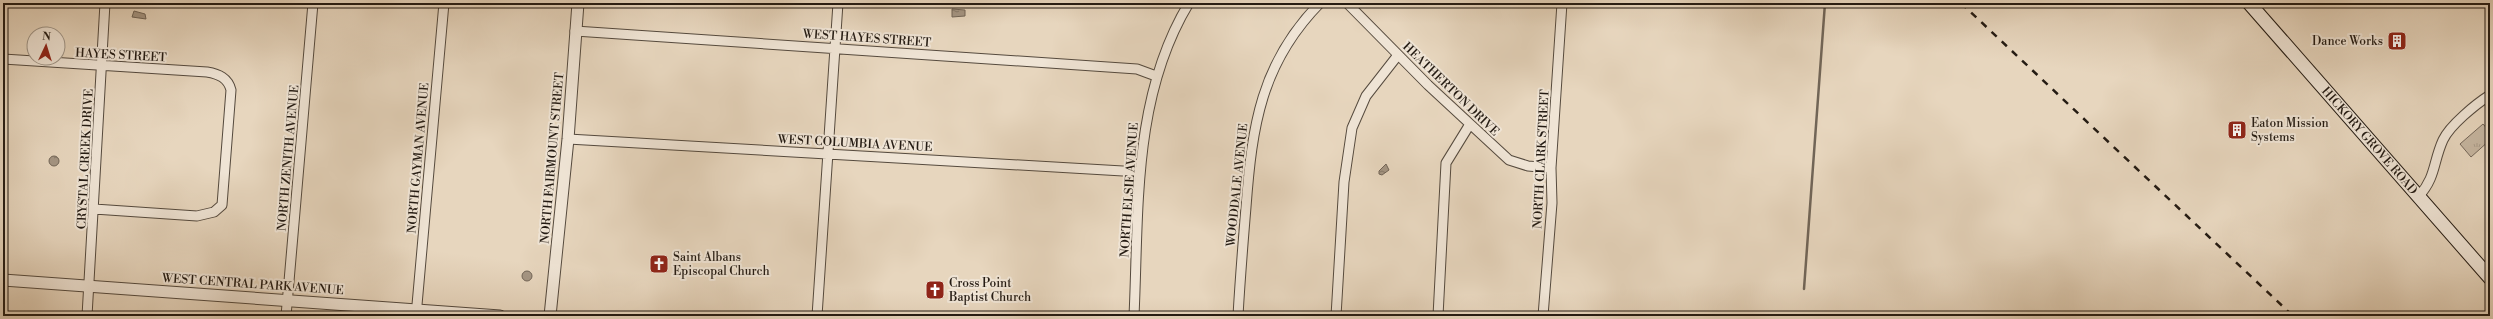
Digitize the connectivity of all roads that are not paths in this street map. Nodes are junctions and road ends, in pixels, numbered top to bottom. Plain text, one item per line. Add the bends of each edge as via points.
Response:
1 (105, 3) edge
2 (314, 3) edge
3 (444, 3) edge
4 (578, 3) edge
5 (838, 3) edge
6 (1189, 3) edge
7 (1320, 3) edge
8 (1347, 3) edge
9 (1562, 3) edge
10 (2249, 3) edge
11 (575, 31) junction
12 (835, 47) junction
13 (1398, 55) junction
14 (3, 59) edge
15 (102, 66) junction
16 (1156, 76) junction
17 (2490, 95) edge
18 (1470, 124) junction
19 (568, 138) junction
20 (828, 154) junction
21 (1551, 168) junction
22 (1140, 172) junction
23 (2418, 196) junction
24 (94, 210) junction
25 (2490, 278) edge
26 (3, 280) edge
27 (89, 286) junction
28 (287, 300) junction
29 (416, 313) edge
30 (87, 316) edge
31 (286, 316) edge
32 (500, 316) edge
33 (550, 316) edge
34 (817, 316) edge
35 (1134, 316) edge
36 (1238, 316) edge
37 (1336, 316) edge
38 (1438, 316) edge
39 (1542, 316) edge

1 - 15 street, CRYSTAL CREEK DRIVE
2 - 28 street, NORTH ZENITH AVENUE
3 - 29 street, NORTH GAYMAN AVENUE
4 - 11 street, NORTH FAIRMOUNT STREET
5 - 12 street
6 - 16 street, NORTH ELSIE AVENUE
7 - 36 street, WOODDALE AVENUE via 1281,54 1264,90 1255,121 1250,155
8 - 13 street, HEATHERTON DRIVE
9 - 21 street, NORTH CLARK STREET
10 - 23 main road, HICKORY GROVE ROAD
11 - 12 street, WEST HAYES STREET
11 - 19 street, NORTH FAIRMOUNT STREET
12 - 16 street, WEST HAYES STREET via 1137,68
12 - 20 street
13 - 18 street, HEATHERTON DRIVE
13 - 37 street via 1366,96 1352,128 1344,182
14 - 15 street, HAYES STREET
15 - 24 street, CRYSTAL CREEK DRIVE
15 - 24 street, HAYES STREET via 217,74 230,84 231,90 222,205 214,212 199,216
16 - 22 street, NORTH ELSIE AVENUE via 1144,133
17 - 23 street via 2466,115 2444,139 2429,184
18 - 21 street, HEATHERTON DRIVE via 1509,160 1528,166
18 - 38 street via 1446,163
19 - 20 street, WEST COLUMBIA AVENUE
19 - 33 street, NORTH FAIRMOUNT STREET
20 - 22 street, WEST COLUMBIA AVENUE
20 - 34 street
21 - 39 street, NORTH CLARK STREET via 1552,203
22 - 35 street, NORTH ELSIE AVENUE
23 - 25 main road, HICKORY GROVE ROAD
24 - 27 street, CRYSTAL CREEK DRIVE
26 - 27 street, WEST CENTRAL PARK AVENUE
27 - 28 street, WEST CENTRAL PARK AVENUE
27 - 30 street, CRYSTAL CREEK DRIVE
28 - 29 street, WEST CENTRAL PARK AVENUE
28 - 31 street, NORTH ZENITH AVENUE
29 - 32 street, WEST CENTRAL PARK AVENUE

